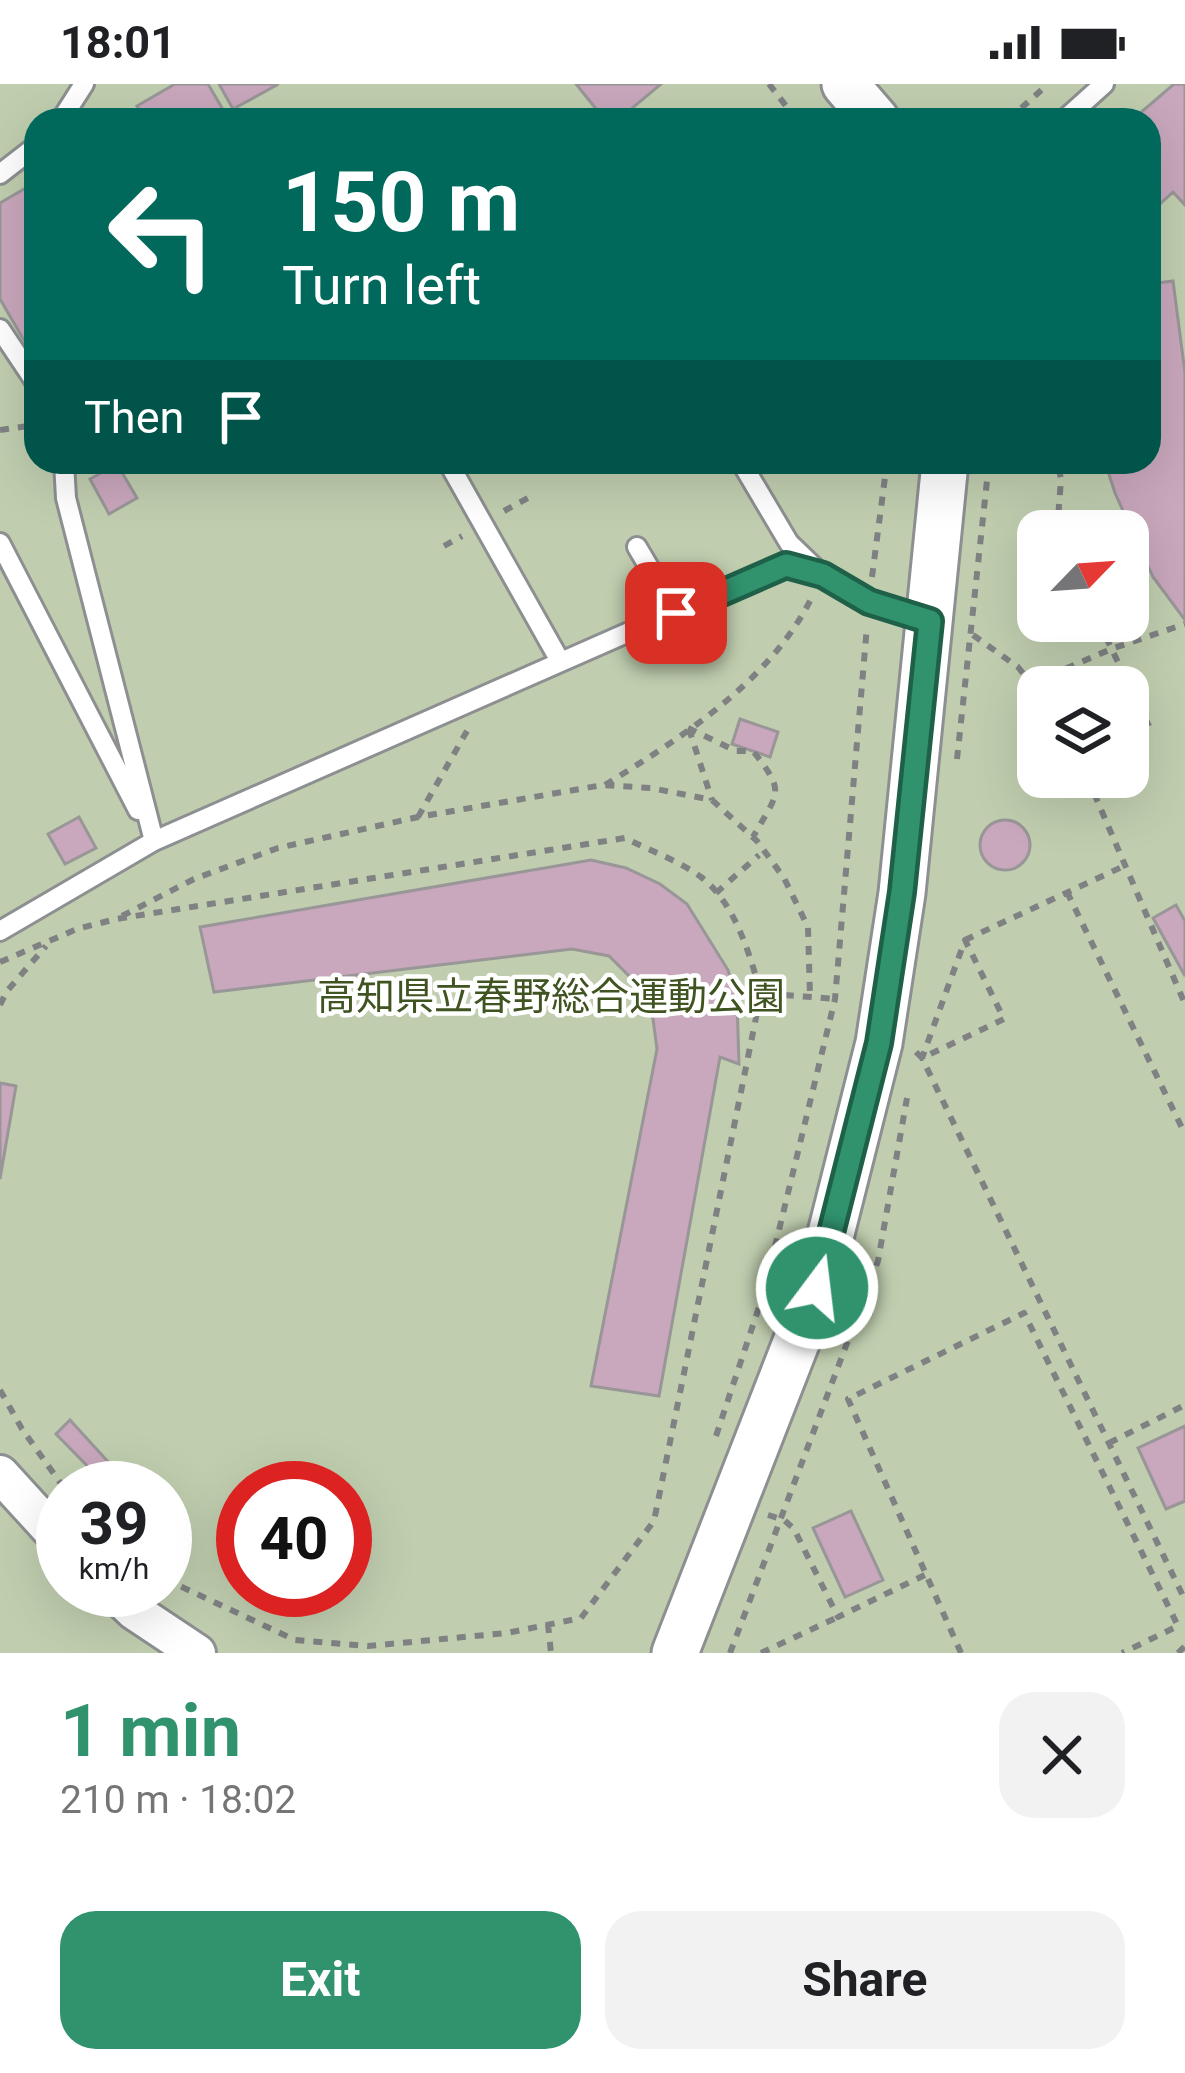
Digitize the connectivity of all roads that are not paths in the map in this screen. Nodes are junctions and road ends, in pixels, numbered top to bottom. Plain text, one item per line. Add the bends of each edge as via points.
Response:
1 (845, 84) edge
2 (1104, 84) edge
3 (866, 108) edge
4 (1077, 108) edge
5 (24, 155) edge
6 (0, 174) edge
7 (0, 329) edge
8 (24, 365) edge
9 (65, 474) edge
10 (455, 474) edge
11 (748, 474) edge
12 (944, 474) edge
13 (0, 544) edge
14 (638, 547) dead end
15 (823, 575) junction
16 (676, 613) junction
17 (930, 621) junction
18 (560, 661) junction
19 (154, 841) junction
20 (0, 931) edge
21 (0, 1474) edge
22 (36, 1513) edge
23 (143, 1617) edge
24 (197, 1653) edge
25 (675, 1653) edge

1 - 3 street
2 - 4 lane
5 - 6 lane
7 - 8 lane
9 - 19 lane
10 - 18 lane
11 - 15 lane via 789,543
12 - 17 street
13 - 19 lane
14 - 16 lane
15 - 16 lane via 779,566
15 - 17 lane via 869,602
16 - 18 lane
17 - 25 street via 879,1043 817,1288
18 - 19 lane
19 - 20 lane
21 - 22 street
23 - 24 street

